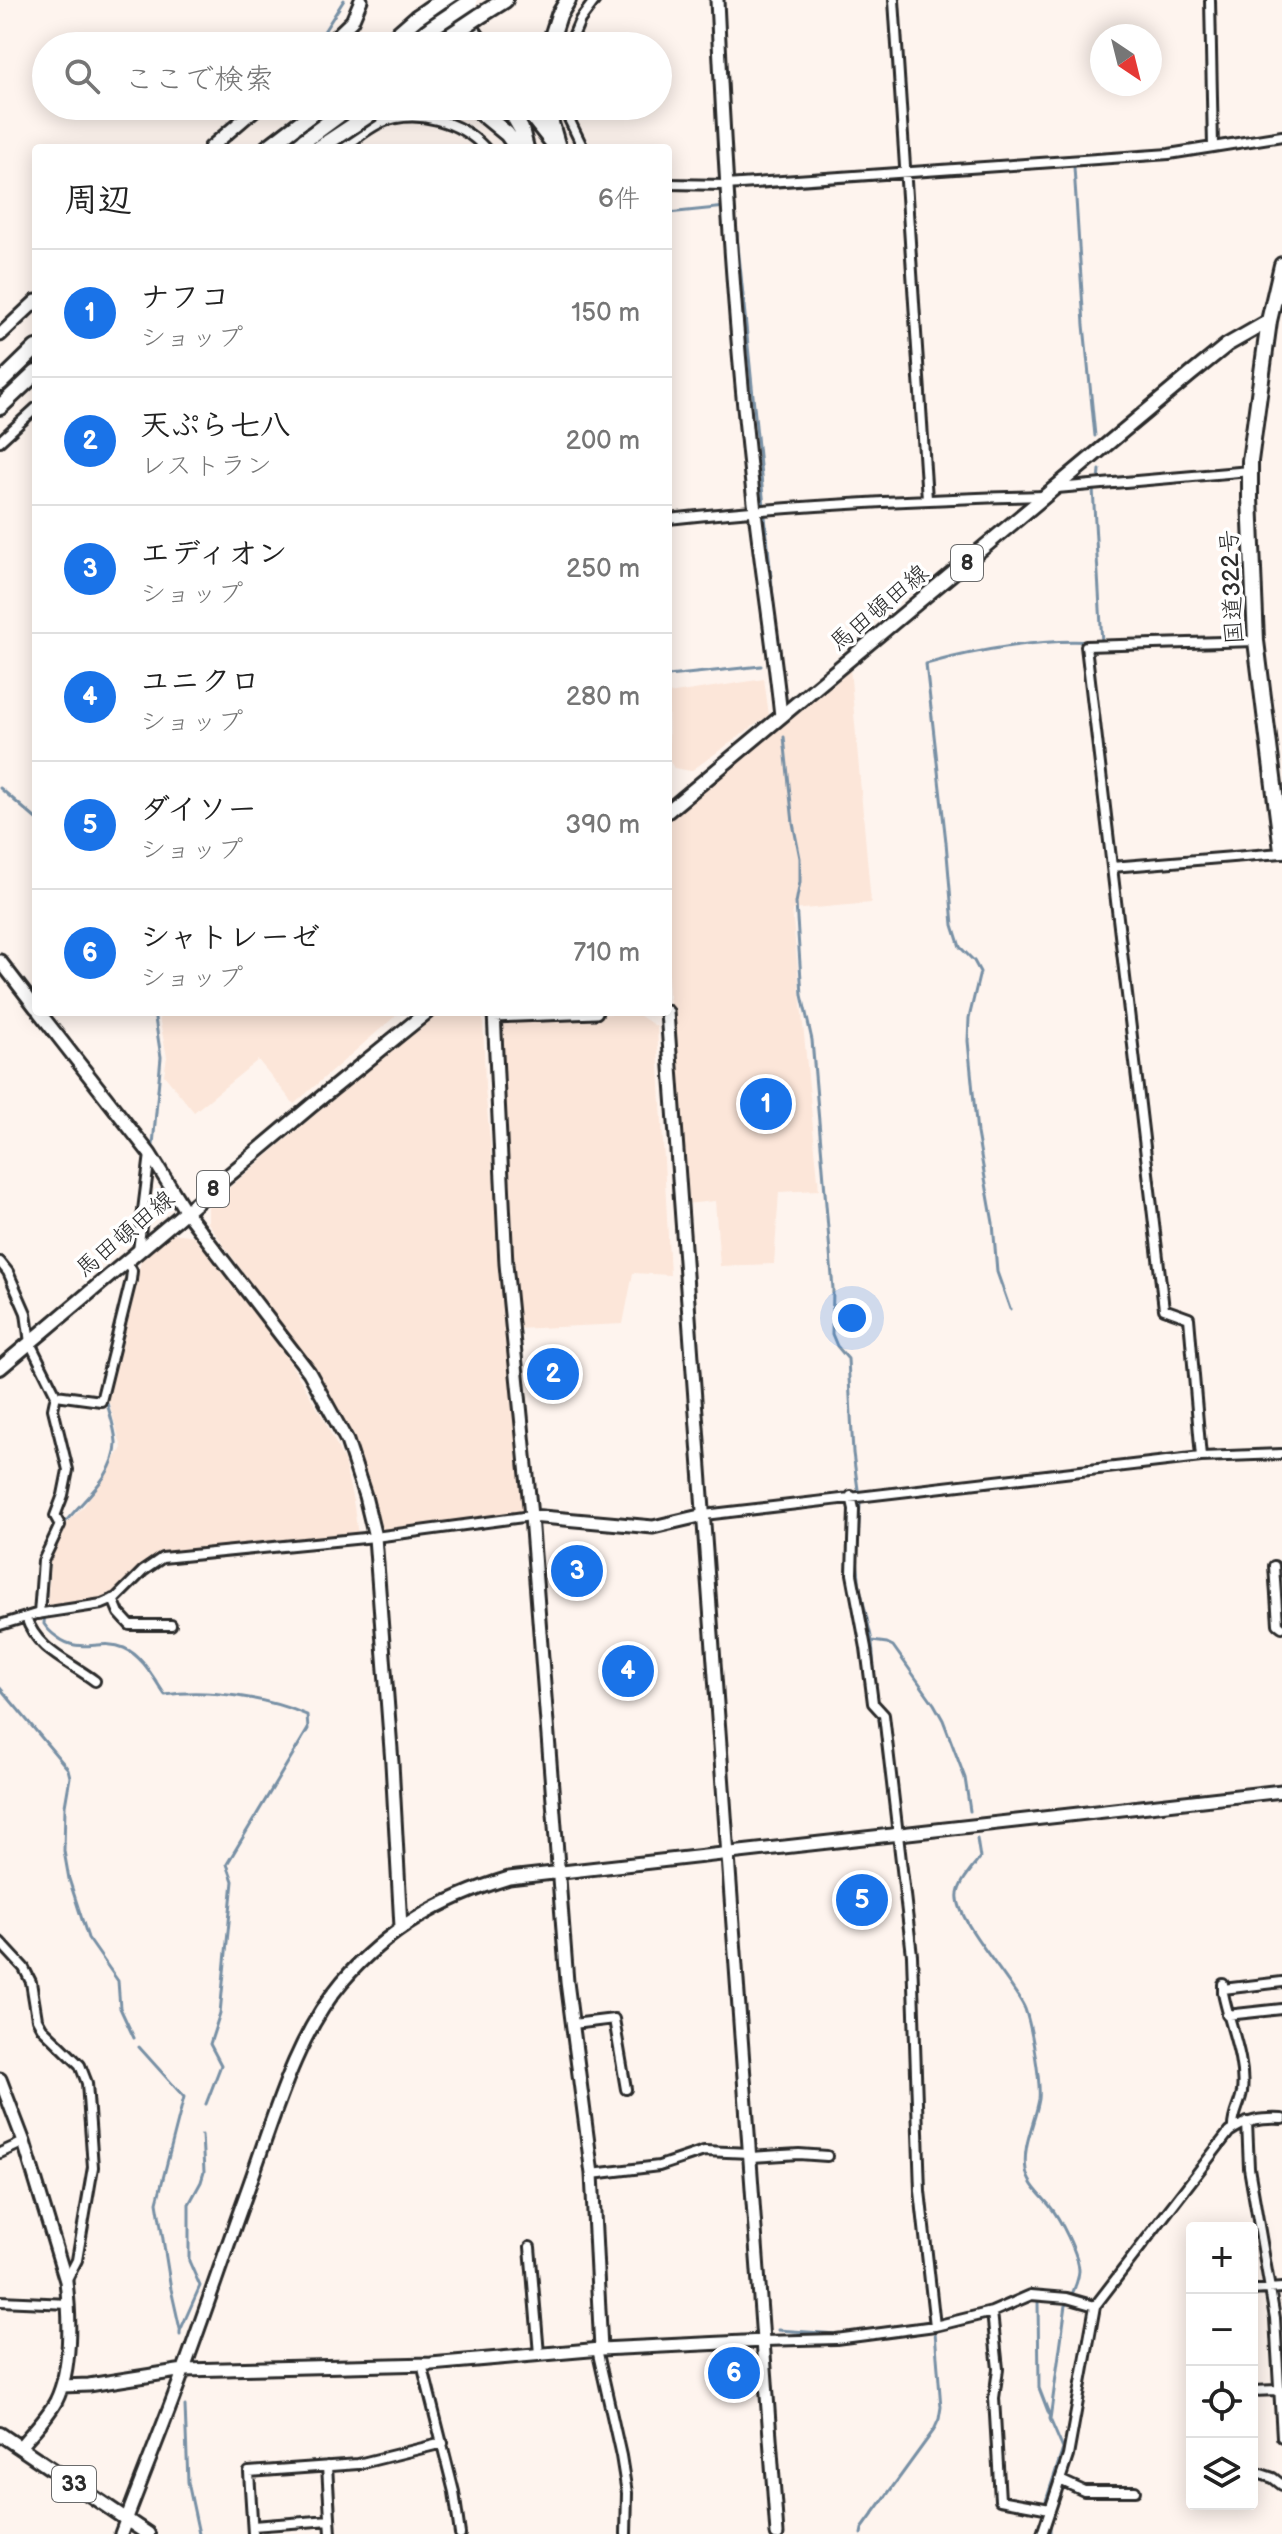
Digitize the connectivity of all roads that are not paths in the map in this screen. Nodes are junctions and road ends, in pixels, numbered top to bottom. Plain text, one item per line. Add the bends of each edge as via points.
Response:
1 (361, 0) edge
2 (440, 0) edge
3 (452, 0) edge
4 (505, 0) edge
5 (568, 0) edge
6 (595, 0) edge
7 (717, 0) edge
8 (894, 0) edge
9 (1210, 0) edge
10 (471, 1) edge
11 (341, 32) edge
12 (400, 32) edge
13 (425, 32) edge
14 (455, 32) edge
15 (460, 32) edge
16 (474, 32) edge
17 (554, 32) edge
18 (575, 32) edge
19 (243, 120) edge
20 (299, 120) edge
21 (301, 120) edge
22 (332, 120) edge
23 (360, 120) edge
24 (363, 120) edge
25 (397, 120) edge
26 (435, 120) edge
27 (490, 120) edge
28 (516, 120) edge
29 (535, 120) edge
30 (550, 120) edge
31 (569, 120) edge
32 (291, 127) junction
33 (367, 130) junction
34 (1282, 136) edge
35 (215, 144) edge
36 (272, 144) edge
37 (300, 144) edge
38 (325, 144) edge
39 (349, 144) edge
40 (480, 144) edge
41 (514, 144) edge
42 (525, 144) edge
43 (554, 144) edge
44 (556, 144) edge
45 (581, 144) edge
46 (1213, 147) junction
47 (905, 173) junction
48 (672, 184) edge
49 (726, 185) junction
50 (1282, 265) edge
51 (32, 305) edge
52 (1276, 318) edge
53 (0, 335) edge
54 (32, 352) edge
55 (32, 377) edge
56 (0, 383) edge
57 (0, 407) edge
58 (32, 412) edge
59 (0, 441) edge
60 (1250, 471) junction
61 (1052, 492) junction
62 (927, 499) junction
63 (755, 509) junction
64 (672, 519) edge
65 (1256, 641) junction
66 (781, 716) junction
67 (1279, 806) edge
68 (672, 808) edge
69 (1282, 851) edge
70 (1112, 867) junction
71 (0, 961) edge
72 (32, 1002) edge
73 (43, 1016) edge
74 (422, 1016) edge
75 (494, 1016) edge
76 (667, 1016) edge
77 (150, 1154) junction
78 (186, 1212) junction
79 (138, 1252) junction
80 (0, 1262) edge
81 (127, 1262) junction
82 (30, 1343) junction
83 (0, 1368) edge
84 (56, 1395) junction
85 (1282, 1454) edge
86 (1201, 1457) junction
87 (856, 1495) junction
88 (704, 1515) junction
89 (531, 1516) junction
90 (375, 1537) junction
91 (1274, 1566) dead end
92 (113, 1599) junction
93 (43, 1613) junction
94 (26, 1617) junction
95 (0, 1625) edge
96 (171, 1625) dead end
97 (1282, 1627) edge
98 (95, 1681) dead end
99 (1282, 1791) edge
100 (899, 1835) junction
101 (729, 1852) junction
102 (559, 1871) junction
103 (401, 1927) junction
104 (0, 1942) edge
105 (1282, 1982) edge
106 (1282, 2009) edge
107 (1227, 2015) junction
108 (573, 2024) junction
109 (0, 2079) edge
110 (626, 2089) dead end
111 (1282, 2119) edge
112 (1247, 2122) junction
113 (1233, 2129) junction
114 (24, 2142) junction
115 (0, 2153) edge
116 (750, 2155) junction
117 (827, 2156) dead end
118 (592, 2174) junction
119 (530, 2247) dead end
120 (66, 2281) junction
121 (1269, 2288) junction
122 (1282, 2288) edge
123 (1258, 2289) edge
124 (0, 2301) edge
125 (69, 2304) junction
126 (1095, 2306) junction
127 (992, 2312) junction
128 (935, 2326) junction
129 (764, 2341) junction
130 (599, 2349) junction
131 (539, 2354) junction
132 (422, 2364) junction
133 (184, 2370) junction
134 (62, 2386) junction
135 (1278, 2390) junction
136 (1258, 2391) edge
137 (0, 2434) edge
138 (1282, 2437) edge
139 (443, 2443) junction
140 (11, 2445) edge
141 (327, 2466) junction
142 (1258, 2473) edge
143 (1060, 2480) junction
144 (1282, 2485) edge
145 (1135, 2491) dead end
146 (1050, 2509) junction
147 (126, 2519) junction
148 (330, 2520) junction
149 (253, 2530) edge
150 (121, 2534) edge
151 (148, 2534) edge
152 (331, 2534) edge
153 (460, 2534) edge
154 (626, 2534) edge
155 (777, 2534) edge
156 (1042, 2534) edge

1 - 11 street
2 - 12 highway, bridge
2 - 15 highway
3 - 16 highway
4 - 14 highway, bridge
5 - 17 highway
6 - 18 street
7 - 49 street
8 - 47 street
9 - 46 street
10 - 13 highway, bridge
19 - 35 street
20 - 32 highway
21 - 32 highway
22 - 37 highway, bridge
23 - 33 street
24 - 38 highway, bridge
25 - 33 street
26 - 40 street via 458,125
27 - 41 highway
28 - 42 highway
29 - 43 highway
30 - 44 highway
31 - 45 street
32 - 36 highway
33 - 39 street
34 - 46 street
46 - 47 street
47 - 49 street
47 - 62 street
48 - 49 street
49 - 63 street
50 - 52 highway, 国道322号
51 - 53 street
52 - 60 highway, 国道322号
52 - 61 main road, 馬田頓田線 / 8 via 1227,345
54 - 56 highway
55 - 57 highway
58 - 59 street
60 - 61 street
60 - 65 highway, 国道322号
61 - 62 street
61 - 66 main road, 馬田頓田線 / 8
62 - 63 street
63 - 64 street
63 - 66 street
65 - 67 highway, 国道322号
65 - 70 street via 1086,646
66 - 68 main road, 馬田頓田線 / 8
67 - 69 highway, 国道322号
69 - 70 street
70 - 86 street via 1164,1309 1189,1318
71 - 72 street
73 - 77 street
74 - 78 main road, 馬田頓田線 / 8
75 - 89 street via 506,1264
76 - 88 street
77 - 78 street
77 - 79 street
78 - 79 main road, 馬田頓田線 / 8
78 - 90 street via 328,1403 358,1472
79 - 81 main road, 馬田頓田線 / 8
80 - 82 street via 26,1313
81 - 82 main road, 馬田頓田線 / 8
81 - 84 street via 131,1280 101,1401
82 - 83 main road, 馬田頓田線 / 8
82 - 84 street
84 - 93 street via 53,1409 68,1470 55,1516 60,1525 43,1561
85 - 86 street
86 - 87 street
87 - 88 street
87 - 100 street via 852,1574 873,1703 884,1715
88 - 89 street via 653,1527
88 - 101 street
89 - 90 street
89 - 102 street
90 - 92 street via 162,1558
90 - 103 street
91 - 97 street
92 - 93 street
92 - 96 street via 130,1625
93 - 94 street
94 - 95 street
94 - 98 street via 42,1644
99 - 100 street
100 - 101 street
100 - 128 street via 912,1955 920,2191
101 - 102 street
101 - 116 street
102 - 103 street via 474,1889
102 - 108 street
103 - 133 street via 340,1984 309,2033
104 - 120 street via 31,1982 42,2028 80,2065 87,2083 93,2167 77,2260
105 - 107 street via 1223,1987
106 - 107 street
107 - 113 street via 1242,2077
108 - 110 street via 614,2019
108 - 118 street
109 - 114 street
111 - 112 street
112 - 113 street
112 - 121 street via 1249,2168
113 - 126 street
114 - 115 street
114 - 120 street
116 - 117 street
116 - 118 street via 704,2151 659,2166
116 - 129 street
118 - 130 street
119 - 131 street
120 - 125 street
121 - 122 street
121 - 123 street
121 - 135 street
124 - 125 street
125 - 134 street
126 - 127 street via 1031,2295
126 - 143 street
127 - 128 street
127 - 146 street via 1000,2500
128 - 129 street via 836,2339
129 - 130 street
129 - 155 street
130 - 131 street
130 - 154 street via 627,2493
131 - 132 street
132 - 133 street
132 - 139 street
133 - 134 street
133 - 147 street
134 - 140 street via 43,2420
135 - 136 street
135 - 138 street
137 - 140 main road, 33
139 - 141 street via 358,2464
139 - 153 street
140 - 147 main road, 33
141 - 148 street
141 - 149 street via 249,2472
142 - 144 street
143 - 145 street via 1084,2491
143 - 146 street
146 - 156 street
147 - 150 street
147 - 151 main road, 33
148 - 149 street
148 - 152 street

